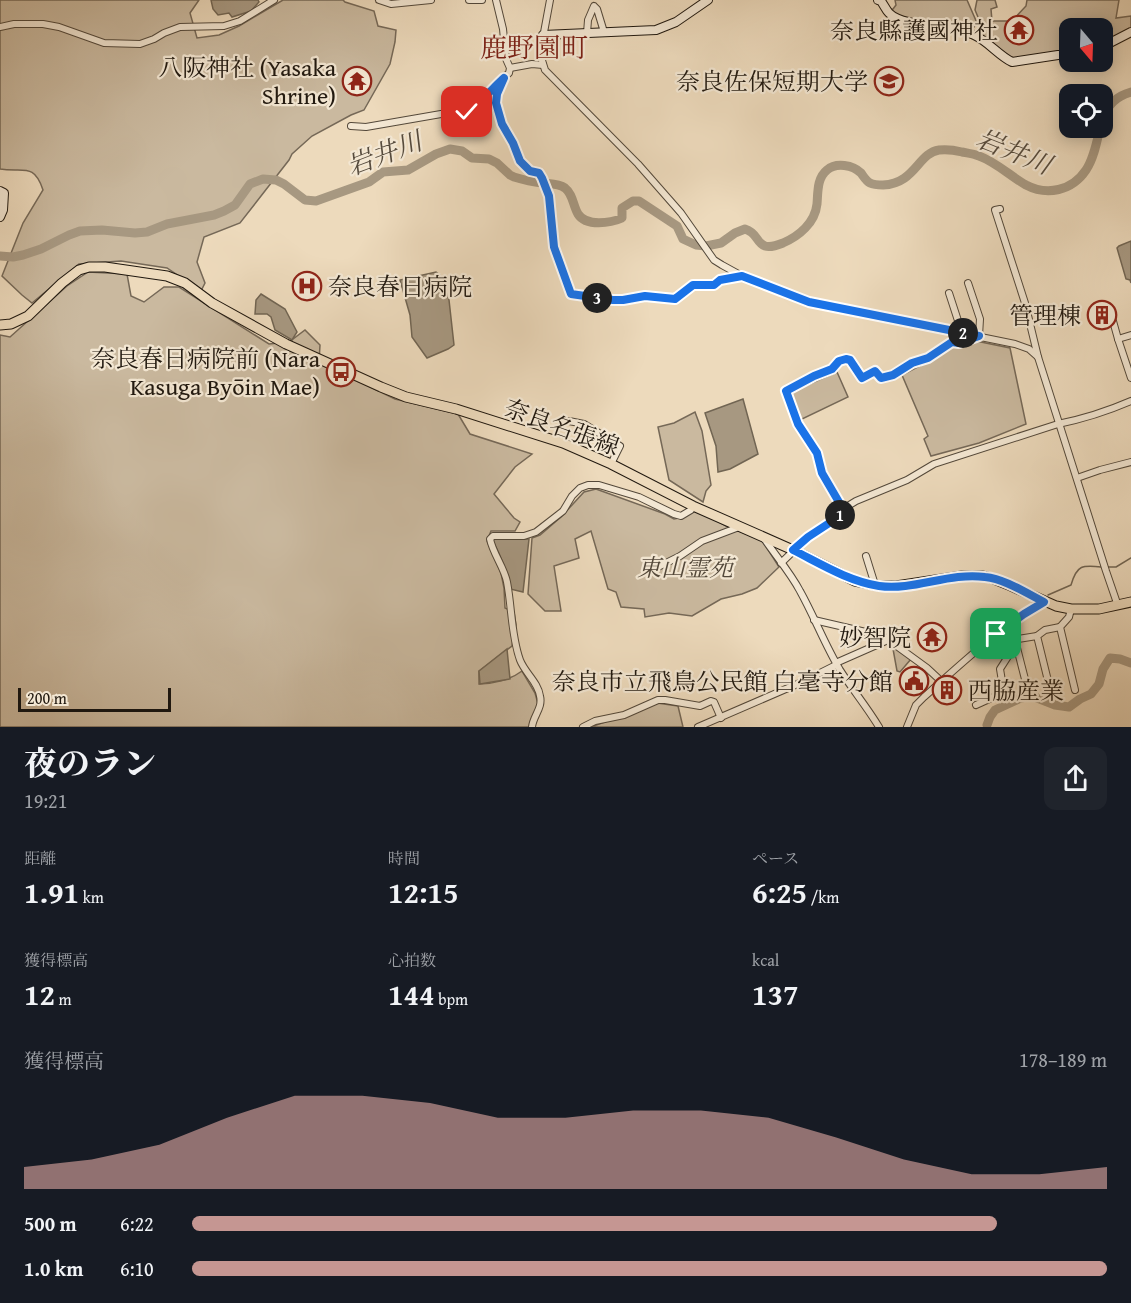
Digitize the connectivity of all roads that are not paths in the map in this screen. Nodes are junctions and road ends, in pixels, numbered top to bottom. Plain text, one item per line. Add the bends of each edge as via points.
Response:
1 (274, 0) edge
2 (379, 0) edge
3 (431, 0) edge
4 (469, 0) edge
5 (483, 0) edge
6 (496, 0) edge
7 (550, 0) edge
8 (708, 0) edge
9 (880, 0) edge
10 (0, 27) edge
11 (604, 32) junction
12 (1131, 32) edge
13 (587, 33) junction
14 (543, 35) junction
15 (1113, 41) edge
16 (1059, 55) edge
17 (543, 64) junction
18 (510, 68) junction
19 (504, 78) junction
20 (351, 126) dead end
21 (0, 191) edge
22 (1000, 209) dead end
23 (1, 212) edge
24 (742, 276) junction
25 (968, 284) dead end
26 (948, 292) dead end
27 (1113, 321) dead end
28 (0, 325) edge
29 (962, 333) junction
30 (1131, 335) edge
31 (979, 336) junction
32 (1118, 339) junction
33 (1038, 357) junction
34 (1131, 378) edge
35 (1131, 402) edge
36 (569, 421) dead end
37 (1058, 424) junction
38 (1131, 462) edge
39 (611, 464) junction
40 (1077, 478) junction
41 (693, 506) junction
42 (843, 509) junction
43 (740, 527) junction
44 (763, 537) junction
45 (793, 550) junction
46 (866, 556) dead end
47 (781, 563) junction
48 (658, 567) dead end
49 (875, 585) junction
50 (1044, 602) junction
51 (1131, 602) edge
52 (1119, 606) junction
53 (1071, 609) junction
54 (814, 620) junction
55 (1060, 627) junction
56 (1037, 636) junction
57 (888, 640) junction
58 (1016, 644) junction
59 (837, 664) junction
60 (941, 681) junction
61 (1027, 687) dead end
62 (1075, 690) dead end
63 (1052, 693) dead end
64 (976, 705) dead end
65 (721, 718) junction
66 (532, 727) edge
67 (584, 727) edge
68 (700, 727) edge
69 (879, 727) edge
70 (907, 727) edge

1 - 10 street via 240,21 224,26 180,27 140,44 104,43 43,24
2 - 3 street via 391,4
4 - 5 street
6 - 18 street
7 - 14 street
8 - 11 street via 676,22 656,30
9 - 16 street via 895,17 960,30 989,44 1012,62
11 - 13 street
11 - 13 street via 594,6
12 - 15 street
13 - 14 street
14 - 17 street
17 - 18 street
17 - 24 street via 544,70 681,213 714,260
18 - 19 street
19 - 20 street via 467,112
19 - 24 street via 496,103 502,124 520,161 542,178 549,196 554,247 571,294 613,300 645,296 675,299 693,285 714,285
21 - 23 street via 4,193
22 - 33 street via 995,210
24 - 29 street via 809,302
25 - 31 street via 980,319
26 - 29 street
27 - 32 street
28 - 39 main road, 奈良名張線 via 28,316 62,283 89,267 167,276 286,344 381,387 563,444
29 - 31 street
30 - 32 street
31 - 33 street via 1015,344
31 - 42 street via 952,342 928,358 881,378 875,371 862,378 846,359 786,391 798,424 817,453 822,473
32 - 34 street
33 - 37 street
35 - 37 street
36 - 39 street via 584,424 620,446
37 - 40 street
37 - 42 street via 934,464
38 - 40 street
39 - 41 main road, 奈良名張線
40 - 52 street
41 - 43 main road, 奈良名張線
41 - 66 street via 681,516 639,497 588,485 580,488 563,511 536,532 490,539 506,579 517,652 540,695
42 - 45 street via 840,516
43 - 44 main road, 奈良名張線
43 - 48 street via 702,541
44 - 45 main road, 奈良名張線
44 - 47 street
45 - 47 street
45 - 49 main road, 奈良名張線 via 855,581
46 - 49 street
47 - 54 street
49 - 50 main road, 奈良名張線 via 983,576
50 - 53 main road, 奈良名張線
50 - 60 street via 996,634
51 - 52 main road, 奈良名張線
52 - 53 main road, 奈良名張線
53 - 55 street
54 - 57 street
54 - 59 street
55 - 56 street
55 - 62 street
56 - 58 street via 1018,639
56 - 63 street
57 - 59 street
57 - 60 street
58 - 61 street
58 - 64 street via 1000,669 998,695
59 - 65 street
59 - 69 street
60 - 70 street via 916,705
65 - 67 street via 711,701 700,706 658,700
65 - 68 street

